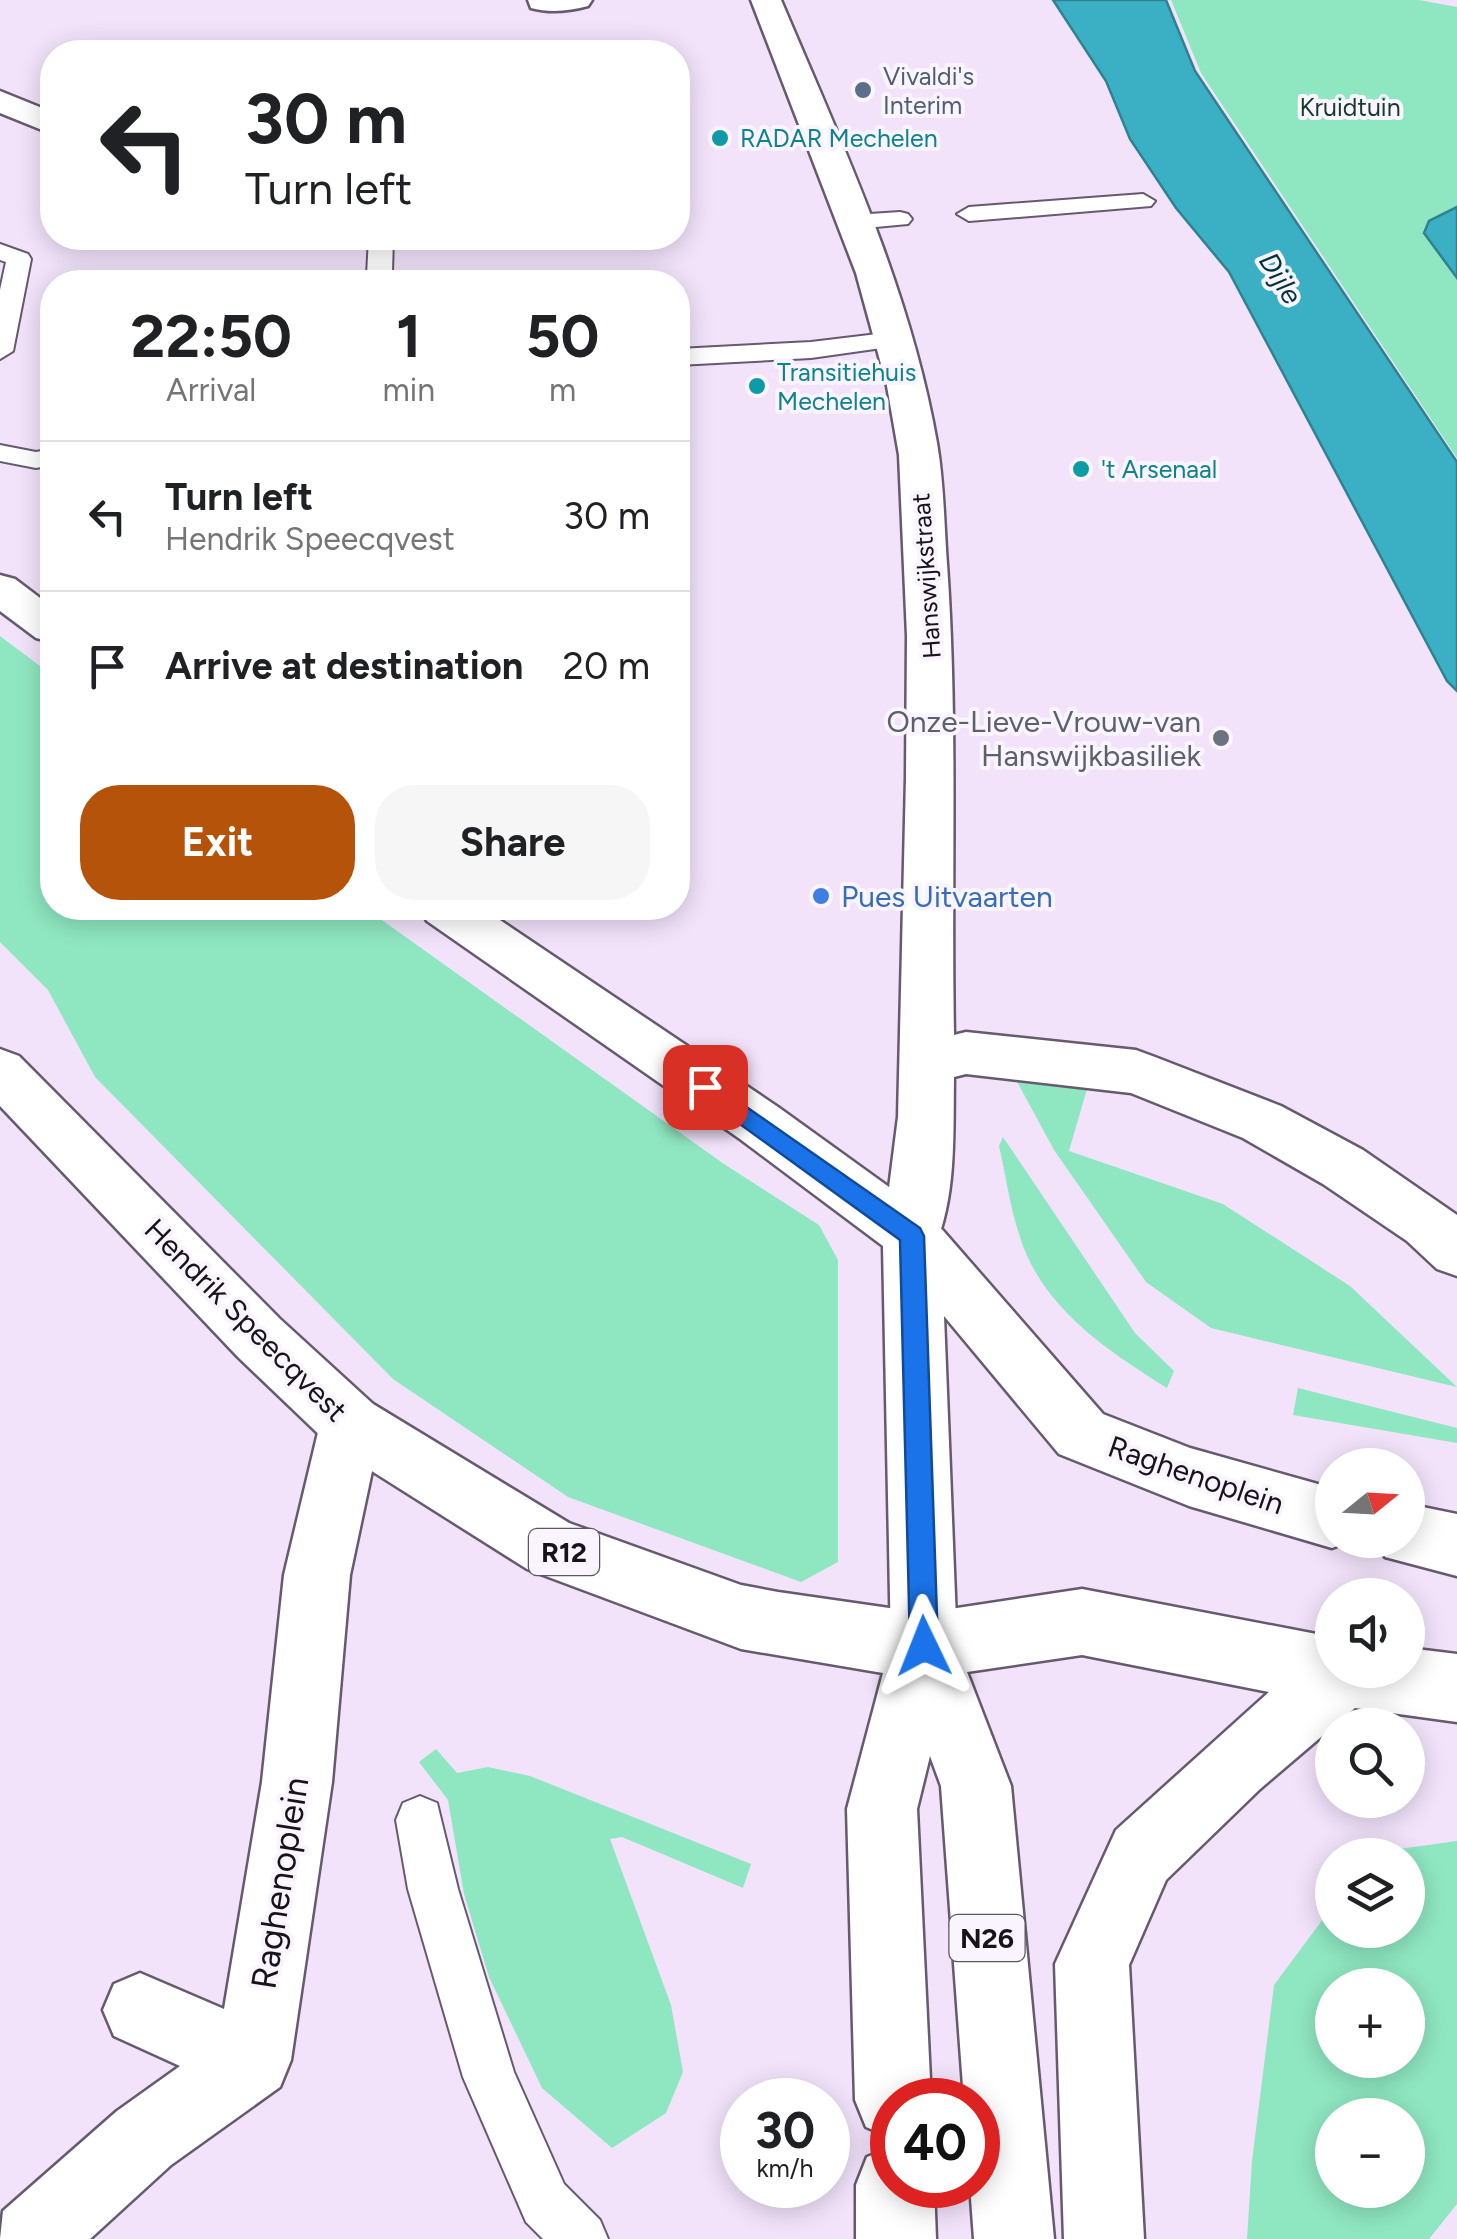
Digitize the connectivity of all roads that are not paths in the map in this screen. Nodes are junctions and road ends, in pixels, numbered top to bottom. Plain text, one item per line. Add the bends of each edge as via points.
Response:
1 (577, 0) edge
2 (766, 0) edge
3 (542, 2) edge
4 (0, 101) edge
5 (40, 119) edge
6 (1143, 202) dead end
7 (969, 214) dead end
8 (900, 218) dead end
9 (854, 222) junction
10 (0, 251) edge
11 (894, 340) junction
12 (0, 350) edge
13 (690, 357) edge
14 (0, 454) edge
15 (40, 459) edge
16 (0, 589) edge
17 (40, 619) edge
18 (462, 920) edge
19 (930, 1062) junction
20 (0, 1072) edge
21 (918, 1206) junction
22 (1457, 1251) edge
23 (350, 1424) junction
24 (1315, 1513) edge
25 (1425, 1538) edge
26 (1457, 1545) edge
27 (924, 1646) junction
28 (1315, 1667) edge
29 (1425, 1684) edge
30 (1326, 1688) edge
31 (1457, 1688) edge
32 (420, 1820) dead end
33 (140, 2010) dead end
34 (253, 2060) junction
35 (892, 2078) edge
36 (895, 2208) edge
37 (30, 2239) edge
38 (581, 2239) edge
39 (896, 2239) edge
40 (1014, 2239) edge
41 (1104, 2239) edge

1 - 3 street
2 - 9 street, Hanswijkstraat
4 - 5 street
6 - 7 lane
8 - 9 lane
9 - 11 street, Hanswijkstraat
10 - 12 lane via 19,259
11 - 13 lane
11 - 19 street, Hanswijkstraat via 918,444 932,656
14 - 15 lane
16 - 17 street
18 - 21 street via 774,1134
19 - 21 street, Hanswijkstraat
19 - 22 street via 966,1053 1136,1072 1278,1131 1343,1167
20 - 23 street, Hendrik Speecqvest / R12
21 - 24 street, Raghenoplein via 1081,1434 1189,1478
21 - 27 street, N26
23 - 27 street, Hendrik Speecqvest / R12 via 550,1548 741,1617
23 - 34 street, Raghenoplein via 317,1576 296,1782
25 - 26 street
27 - 28 street, R12 via 1082,1622
27 - 35 street, N26 via 882,1809
27 - 40 street, N26 via 976,1786
29 - 31 street, R12
30 - 41 street via 1142,1855 1092,1964
32 - 38 lane via 433,1890 489,2077 546,2203
33 - 34 street
34 - 37 street via 144,2138
36 - 39 street

